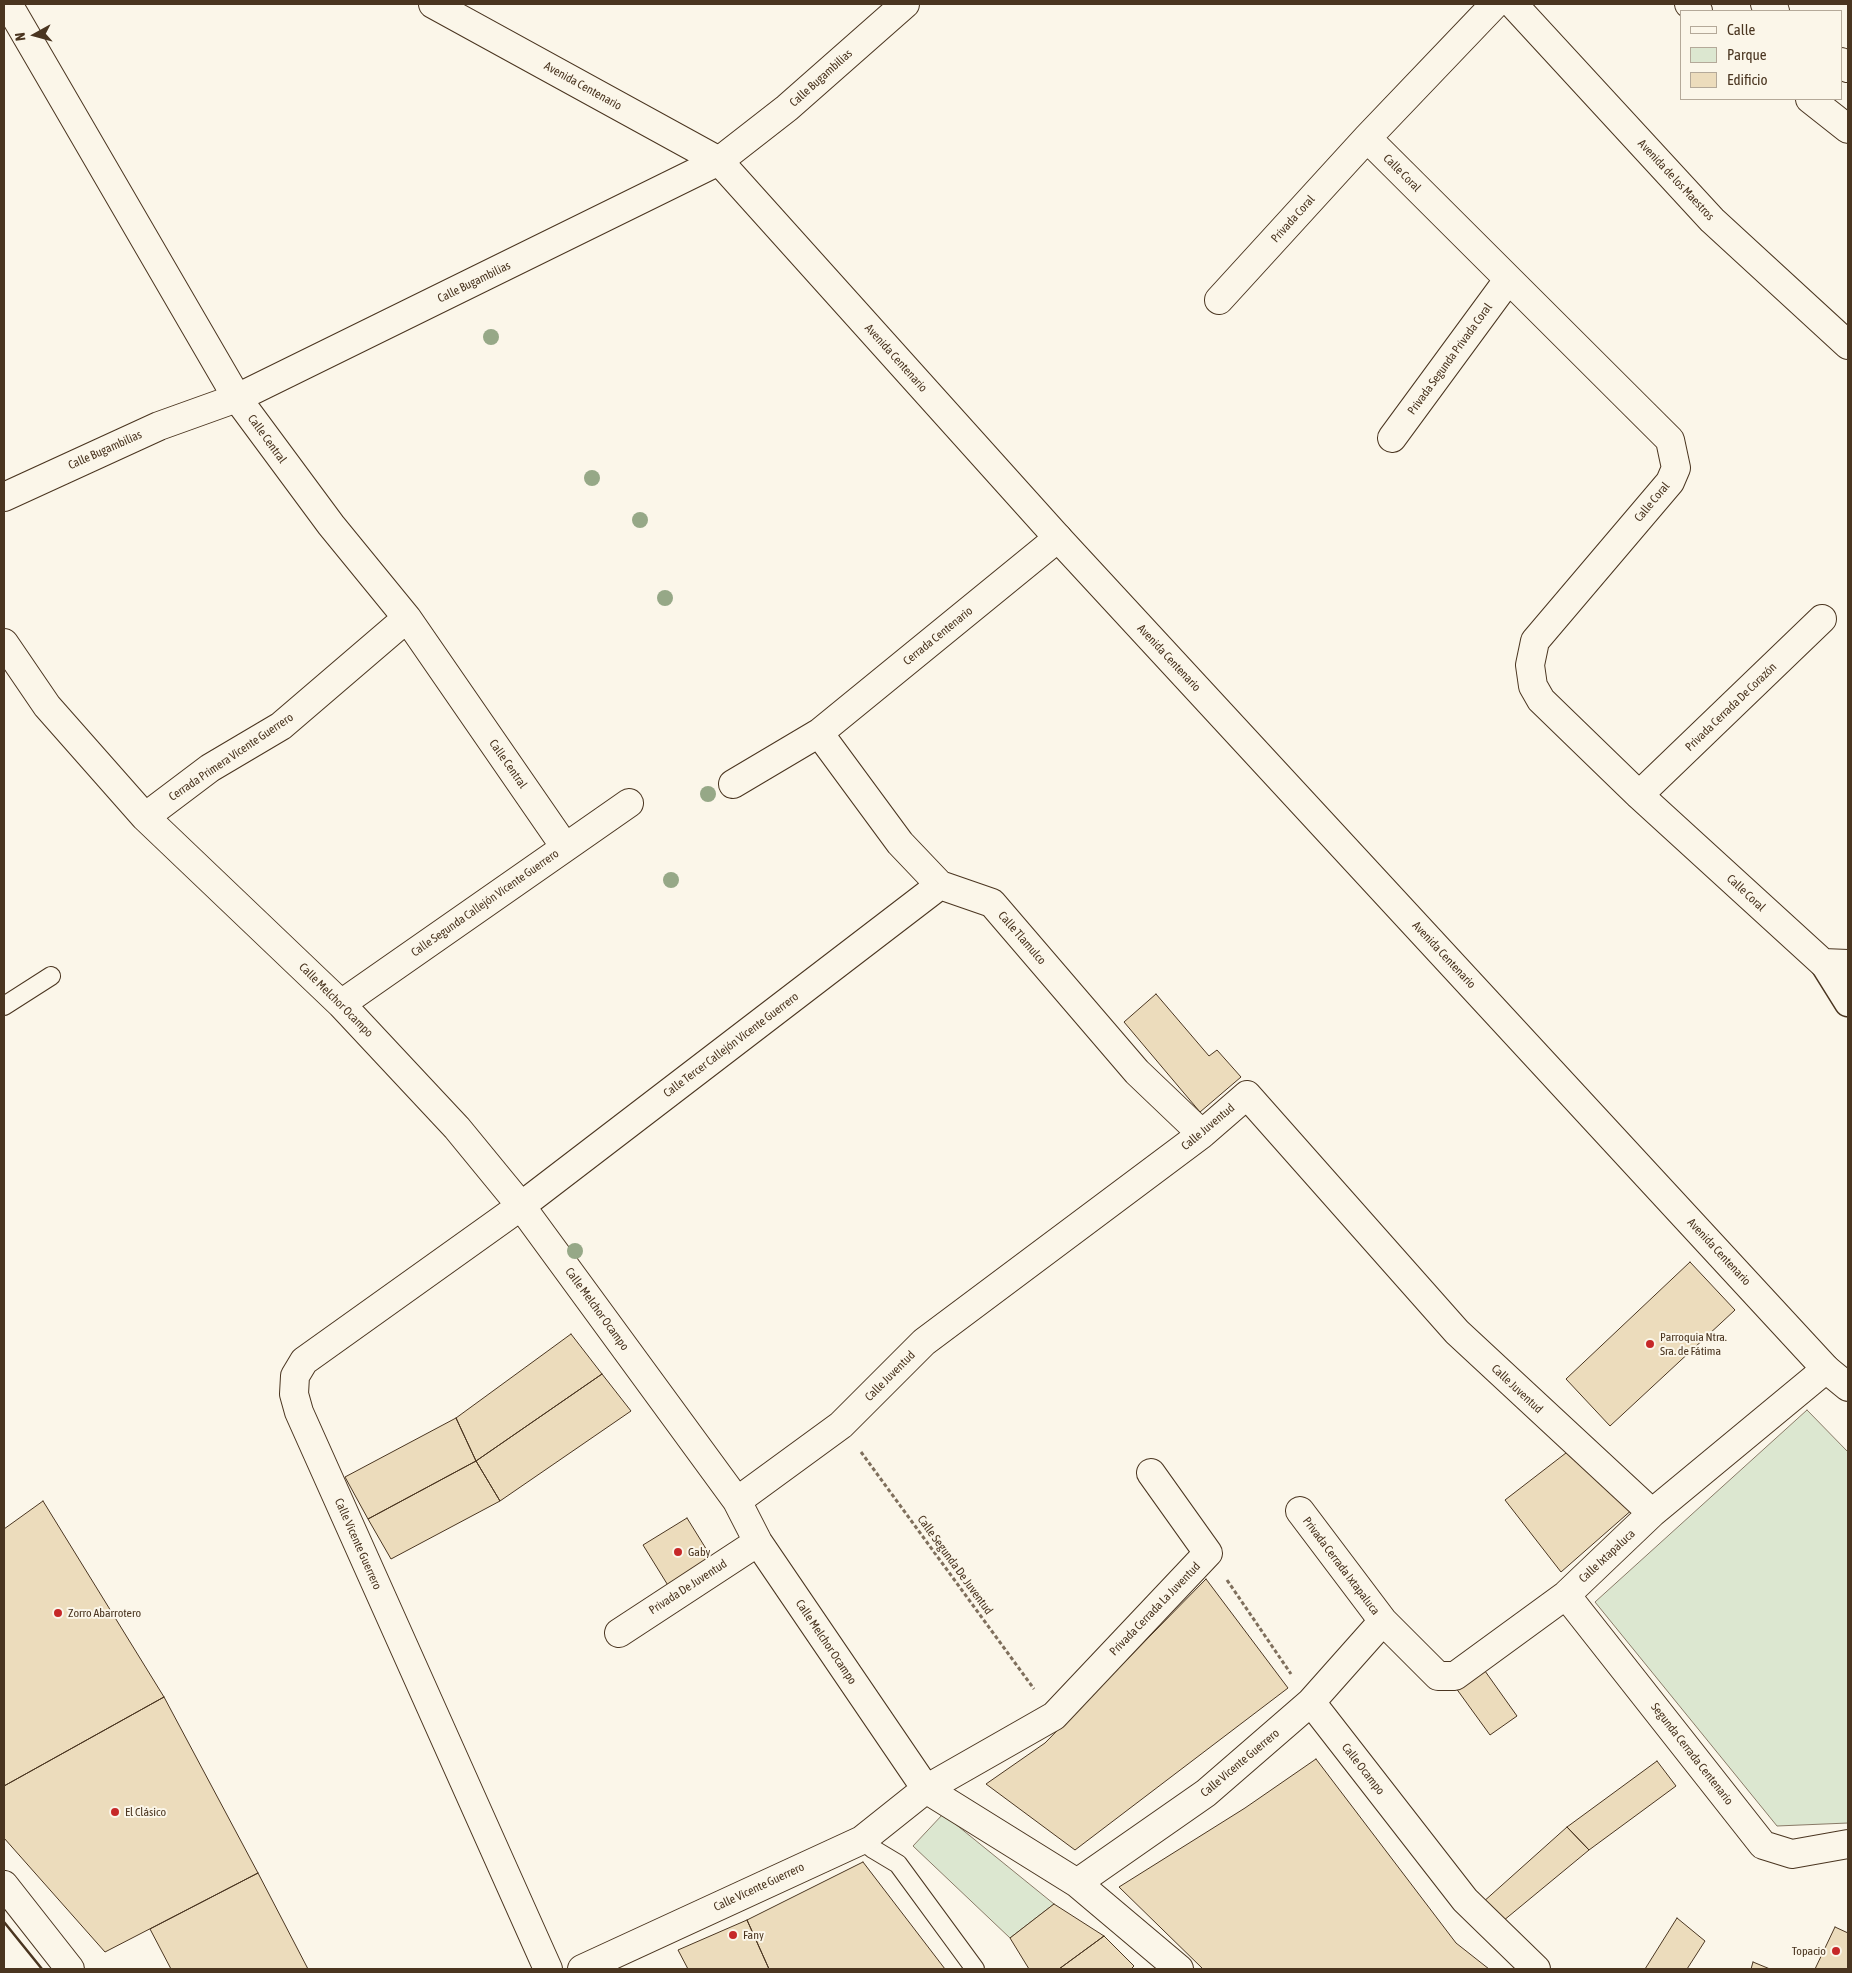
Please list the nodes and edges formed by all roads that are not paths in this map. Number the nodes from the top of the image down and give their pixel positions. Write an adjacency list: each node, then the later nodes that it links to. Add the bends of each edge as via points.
1 (8, 4): 13 (street, Calle Central)
2 (433, 4): 9 (street, Avenida Centenario)
3 (905, 4): 9 (street, Calle Bugambilias, via 787,108)
4 (1494, 4): 8 (street)
5 (1513, 4): 12 (street, Avenida de los Maestros, via 1712,220)
6 (1811, 100): 7 (street)
7 (1848, 128)
8 (1367, 138): 10 (street, Calle Coral); 11 (street, Privada Coral)
9 (719, 161): 13 (street, Calle Bugambilias); 16 (street, Avenida Centenario)
10 (1508, 280): 14 (street, Privada Segunda Privada Coral); 22 (street, Calle Coral, via 1670,440 1675,454 1676,468 1670,482 1534,641 1530,665 1533,686 1541,700)
11 (1219, 300)
12 (1848, 346)
13 (236, 398): 15 (street, Calle Bugambilias, via 159,426); 17 (street, Calle Central, via 331,525)
14 (1392, 438)
15 (4, 497)
16 (1058, 538): 20 (street, Cerrada Centenario); 34 (street, Avenida Centenario)
17 (407, 618): 24 (street, Cerrada Primera Vicente Guerrero, via 281,726 210,768); 25 (street, Calle Central)
18 (1822, 619): 22 (street, Privada Cerrada De Corazón)
19 (4, 643): 24 (street, Calle Melchor Ocampo, via 47,706)
20 (819, 733): 21 (street, Cerrada Centenario); 26 (street, Calle Tlamulco, via 900,843)
21 (733, 784)
22 (1639, 795): 27 (street, Calle Coral)
23 (629, 803): 25 (street, Calle Segunda Callejón Vicente Guerrero)
24 (145, 817): 30 (street, Calle Melchor Ocampo)
25 (565, 847): 30 (street, Calle Segunda Callejón Vicente Guerrero)
26 (940, 885): 32 (street, Calle Tlamulco, via 992,903 1137,1072); 33 (street, Calle Tercer Callejón Vicente Guerrero)
27 (1836, 964): 29 (street)
28 (51, 976): 31 (lane)
29 (1848, 1003)
30 (342, 1004): 33 (street, Calle Melchor Ocampo, via 457,1128)
31 (4, 1006)
32 (1202, 1134): 37 (street, Calle Juventud, via 924,1342 841,1425); 39 (street, Calle Juventud, via 1246,1094 1457,1332)
33 (521, 1206): 37 (street, Calle Melchor Ocampo); 51 (street, Calle Vicente Guerrero, via 304,1361 295,1376 294,1394 299,1412)
34 (1826, 1369): 35 (street, Avenida Centenario); 39 (street, Calle Ixtapaluca)
35 (1848, 1387)
36 (1151, 1473): 45 (street, Privada Cerrada La Juventud, via 1208,1553 1054,1716)
37 (737, 1501): 40 (street, Calle Melchor Ocampo)
38 (1300, 1511): 42 (street, Privada Cerrada Ixtapaluca)
39 (1652, 1514): 41 (street, Calle Ixtapaluca)
40 (758, 1542): 43 (street, Privada De Juventud); 45 (street, Calle Melchor Ocampo)
41 (1566, 1595): 42 (street, Calle Ixtapaluca, via 1455,1676 1438,1676); 47 (street, Segunda Cerrada Centenario, via 1763,1845 1792,1854)
42 (1382, 1621): 44 (street, Calle Vicente Guerrero)
43 (619, 1633)
44 (1311, 1702): 48 (street, Calle Vicente Guerrero, via 1206,1793); 55 (street, Calle Ocampo, via 1465,1900)
45 (926, 1789): 46 (street, Calle Vicente Guerrero); 48 (street, Calle Melchor Ocampo)
46 (862, 1840): 52 (street, Calle Vicente Guerrero); 53 (lane, via 898,1864)
47 (1848, 1844)
48 (1077, 1883): 54 (street, Calle Melchor Ocampo)
49 (4, 1886): 50 (street)
50 (70, 1969)
51 (548, 1969)
52 (582, 1969)
53 (975, 1969)
54 (1179, 1969)
55 (1536, 1969)

